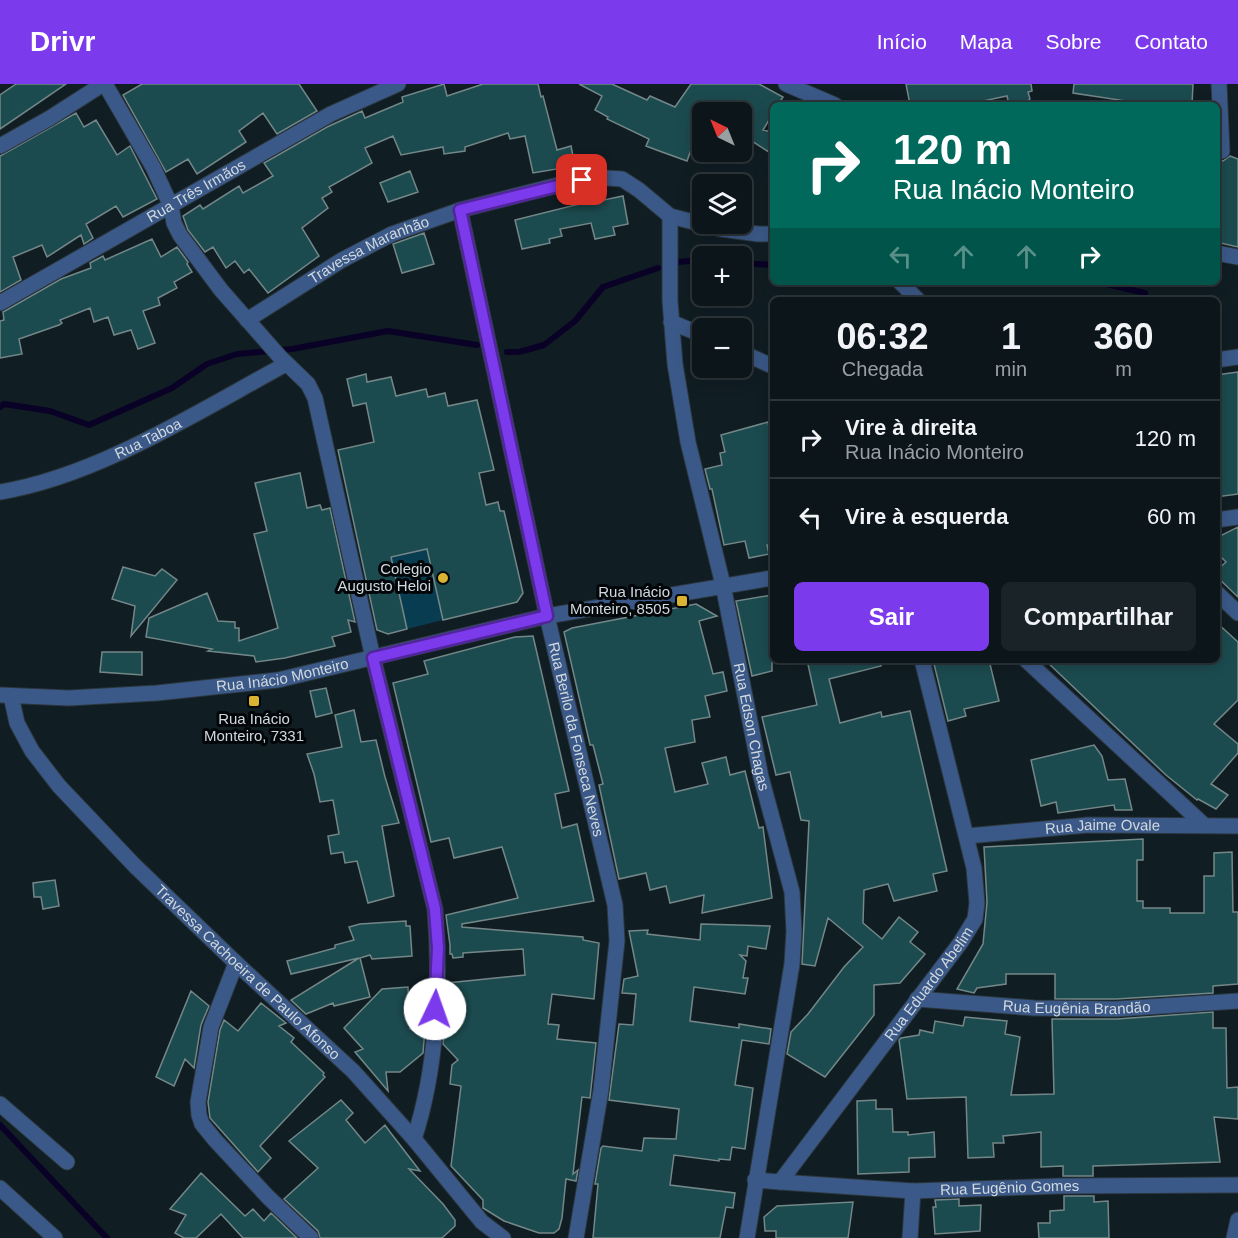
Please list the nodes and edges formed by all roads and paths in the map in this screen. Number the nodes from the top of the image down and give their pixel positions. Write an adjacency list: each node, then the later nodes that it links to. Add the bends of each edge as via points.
1 (104, 84): 7 (street); 10 (street)
2 (398, 84): 10 (street, Rua Três Irmãos, via 332,114)
3 (786, 84): 5 (street)
4 (1219, 84): 6 (street)
5 (828, 102)
6 (1219, 102)
7 (0, 146)
8 (1220, 151): 9 (street)
9 (1238, 155)
10 (171, 206): 18 (street, Rua Três Irmãos); 20 (street, via 180,235)
11 (460, 210): 12 (street, Travessa Maranhão, via 582,180 606,178 622,179); 20 (street, Travessa Maranhão, via 392,234 342,260); 34 (street, Rua Berilo da Fonseca Neves)
12 (670, 216): 13 (street, Travessa Maranhão, via 721,229); 19 (street, Rua Edson Chagas)
13 (770, 234)
14 (1220, 254): 15 (street)
15 (1238, 257)
16 (903, 285): 17 (street)
17 (915, 297)
18 (0, 303)
19 (671, 322): 21 (street); 31 (street, Rua Edson Chagas, via 688,442)
20 (250, 323): 25 (street)
21 (692, 331)
22 (752, 357): 26 (street)
23 (1238, 357): 24 (street)
24 (1220, 359)
25 (283, 361): 27 (street, Rua Taboa, via 141,442 44,482); 35 (street, via 308,384 315,398)
26 (770, 365)
27 (0, 492)
28 (1238, 517): 29 (street)
29 (1220, 519)
30 (770, 578): 31 (street, Rua Inácio Monteiro)
31 (723, 585): 34 (street, Rua Inácio Monteiro); 48 (street, Rua Edson Chagas, via 761,777 792,892 792,964)
32 (1220, 596): 33 (street)
33 (1238, 613)
34 (547, 616): 35 (street, Rua Inácio Monteiro); 57 (street, Rua Berilo da Fonseca Neves, via 615,905 617,941 601,1090)
35 (373, 658): 38 (street, Rua Inácio Monteiro, via 278,680 157,693 69,698); 46 (street, via 435,909 438,948 431,1065)
36 (923, 663): 41 (street, Rua Eduardo Abelim)
37 (1029, 663): 39 (street)
38 (6, 695): 42 (street, Travessa Cachoeira de Paulo Afonso, via 32,751 59,786)
39 (1204, 825): 40 (street, Rua Jaime Ovale); 41 (street, Rua Jaime Ovale, via 1088,825)
40 (1238, 826)
41 (967, 836): 43 (street, Rua Eduardo Abelim, via 978,903 975,919)
42 (236, 963): 46 (street, Travessa Cachoeira de Paulo Afonso, via 353,1071); 55 (street, via 211,1027 199,1115 215,1140)
43 (917, 999): 44 (street, Rua Eugênia Brandão, via 1034,1008 1116,1009); 49 (street, Rua Eduardo Abelim)
44 (1238, 1001)
45 (0, 1104): 47 (street)
46 (414, 1139): 56 (street, Travessa Cachoeira de Paulo Afonso, via 482,1222)
47 (68, 1162)
48 (755, 1180): 49 (street); 58 (street, Rua Edson Chagas)
49 (780, 1182): 52 (street, Rua Eugênio Gomes)
50 (1238, 1185): 52 (street, Rua Eugênio Gomes)
51 (0, 1188): 54 (street)
52 (913, 1191): 59 (street)
53 (1238, 1220): 60 (street)
54 (55, 1238)
55 (311, 1238)
56 (503, 1238)
57 (576, 1238)
58 (747, 1238)
59 (910, 1238)
60 (1234, 1238)

